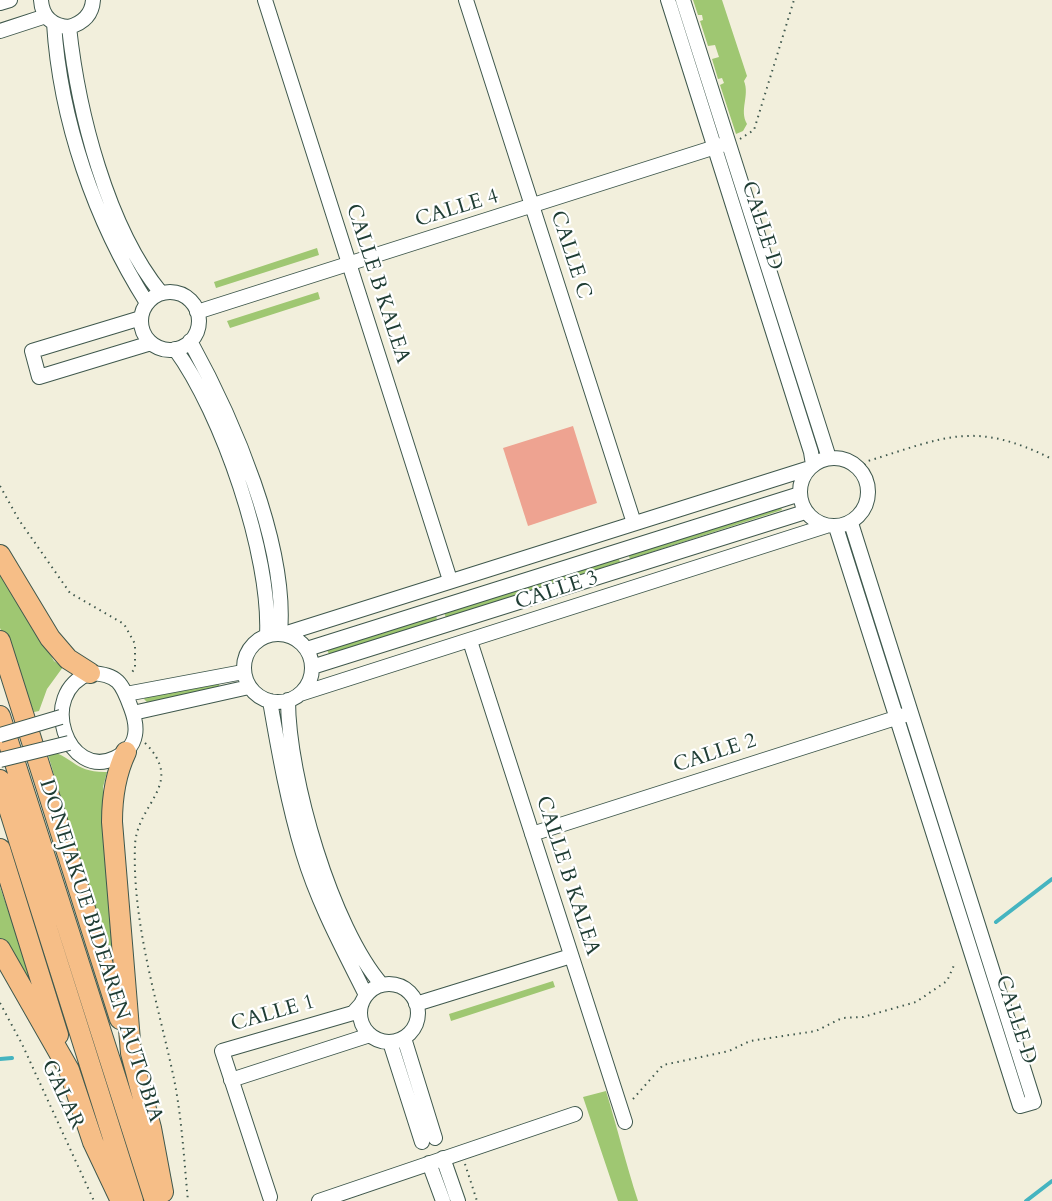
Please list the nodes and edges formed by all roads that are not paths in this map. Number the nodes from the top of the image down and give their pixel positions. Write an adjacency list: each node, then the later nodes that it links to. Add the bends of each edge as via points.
1 (10, 0): 8 (street)
2 (41, 0): 9 (street)
3 (93, 0): 10 (street, via 84,20)
4 (265, 0): 14 (street, CALLE B KALEA)
5 (466, 0): 13 (street, CALLE C)
6 (668, 0): 12 (street, CALLE D)
7 (683, 0): 12 (street, CALLE D)
8 (0, 3)
9 (50, 20): 10 (street); 11 (street); 16 (street, via 71,125 85,171 110,235)
10 (69, 27): 15 (street, via 75,76 99,166 131,244)
11 (0, 31)
12 (721, 146): 13 (street, CALLE 4); 22 (street, CALLE D); 23 (street, CALLE D, via 811,452)
13 (533, 207): 14 (street, CALLE 4); 27 (street, CALLE C)
14 (349, 264): 17 (street, CALLE 4); 30 (street, CALLE B KALEA)
15 (161, 293): 16 (street); 17 (street, via 187,297)
16 (147, 303): 18 (street)
17 (197, 312): 19 (street, via 198,327)
18 (141, 318): 20 (street, via 141,327); 20 (street, via 32,351 39,377)
19 (190, 341): 21 (street); 31 (street, via 223,406 252,478 273,556 282,614)
20 (151, 343): 21 (street)
21 (175, 349): 31 (street, via 188,367 224,442 248,514)
22 (829, 458): 23 (street); 26 (street, via 846,460 860,469 869,488 865,508)
23 (811, 466): 24 (street); 27 (street, CALLE 3)
24 (800, 494): 25 (street); 34 (street, CALLE 3)
25 (806, 512): 28 (street); 35 (street, CALLE 3)
26 (851, 522): 28 (street); 43 (street, CALLE D)
27 (634, 523): 30 (street, CALLE 3)
28 (831, 526): 33 (street, CALLE 3); 43 (street, CALLE D)
29 (0, 555): 37 (highway, via 50,638 68,659)
30 (450, 580): 31 (street, CALLE 3)
31 (277, 634): 34 (street, via 293,636); 36 (street, via 253,644)
32 (0, 641): 61 (highway)
33 (470, 641): 40 (street, CALLE 3); 51 (street, CALLE B KALEA)
34 (307, 649): 35 (street)
35 (312, 667): 40 (street, via 307,686)
36 (243, 672): 38 (street); 39 (street)
37 (90, 673): 39 (street, via 111,677); 45 (street, via 76,678 67,689)
38 (249, 687): 41 (street); 42 (street)
39 (124, 690): 42 (street)
40 (294, 697): 41 (street); 55 (street, via 288,724 298,784 316,851 356,945)
41 (270, 701): 56 (street, via 282,772 303,855)
42 (133, 713): 48 (street)
43 (904, 715): 43 (street, CALLE D, via 1020,1106 1034,1102); 51 (street, CALLE 2)
44 (0, 716): 71 (highway, DONEJAKUE BIDEAREN AUTOBIA)
45 (61, 717): 46 (street, bridge); 47 (street)
46 (0, 735)
47 (69, 743): 48 (street, via 92,762 110,760); 49 (street, bridge)
48 (131, 744): 61 (highway, via 115,784 112,814)
49 (0, 760)
50 (0, 780): 70 (highway, DONEJAKUE BIDEAREN AUTOBIA)
51 (532, 834): 54 (street, CALLE B KALEA)
52 (0, 849): 62 (highway)
53 (0, 949): 62 (highway)
54 (571, 956): 57 (street); 65 (street, CALLE B KALEA)
55 (382, 985): 56 (street); 57 (street, via 399,986)
56 (364, 999): 58 (street, via 361,1020); 63 (street, CALLE 1, via 353,1013 222,1051)
57 (416, 1004): 59 (street, via 416,1023)
58 (370, 1035): 60 (street); 63 (street)
59 (404, 1038): 60 (street); 60 (street, via 429,1140)
60 (390, 1042)
61 (131, 1053): 72 (highway, via 151,1128)
62 (69, 1070): 69 (highway, via 93,1142)
63 (231, 1080): 68 (street, CALLE 1)
64 (575, 1114): 66 (street)
65 (625, 1122)
66 (443, 1158): 67 (street); 75 (street)
67 (429, 1163): 73 (street); 74 (street)
68 (270, 1197)
69 (121, 1201)
70 (133, 1201)
71 (155, 1201)
72 (164, 1201)
73 (319, 1201)
74 (442, 1201)
75 (458, 1201)

